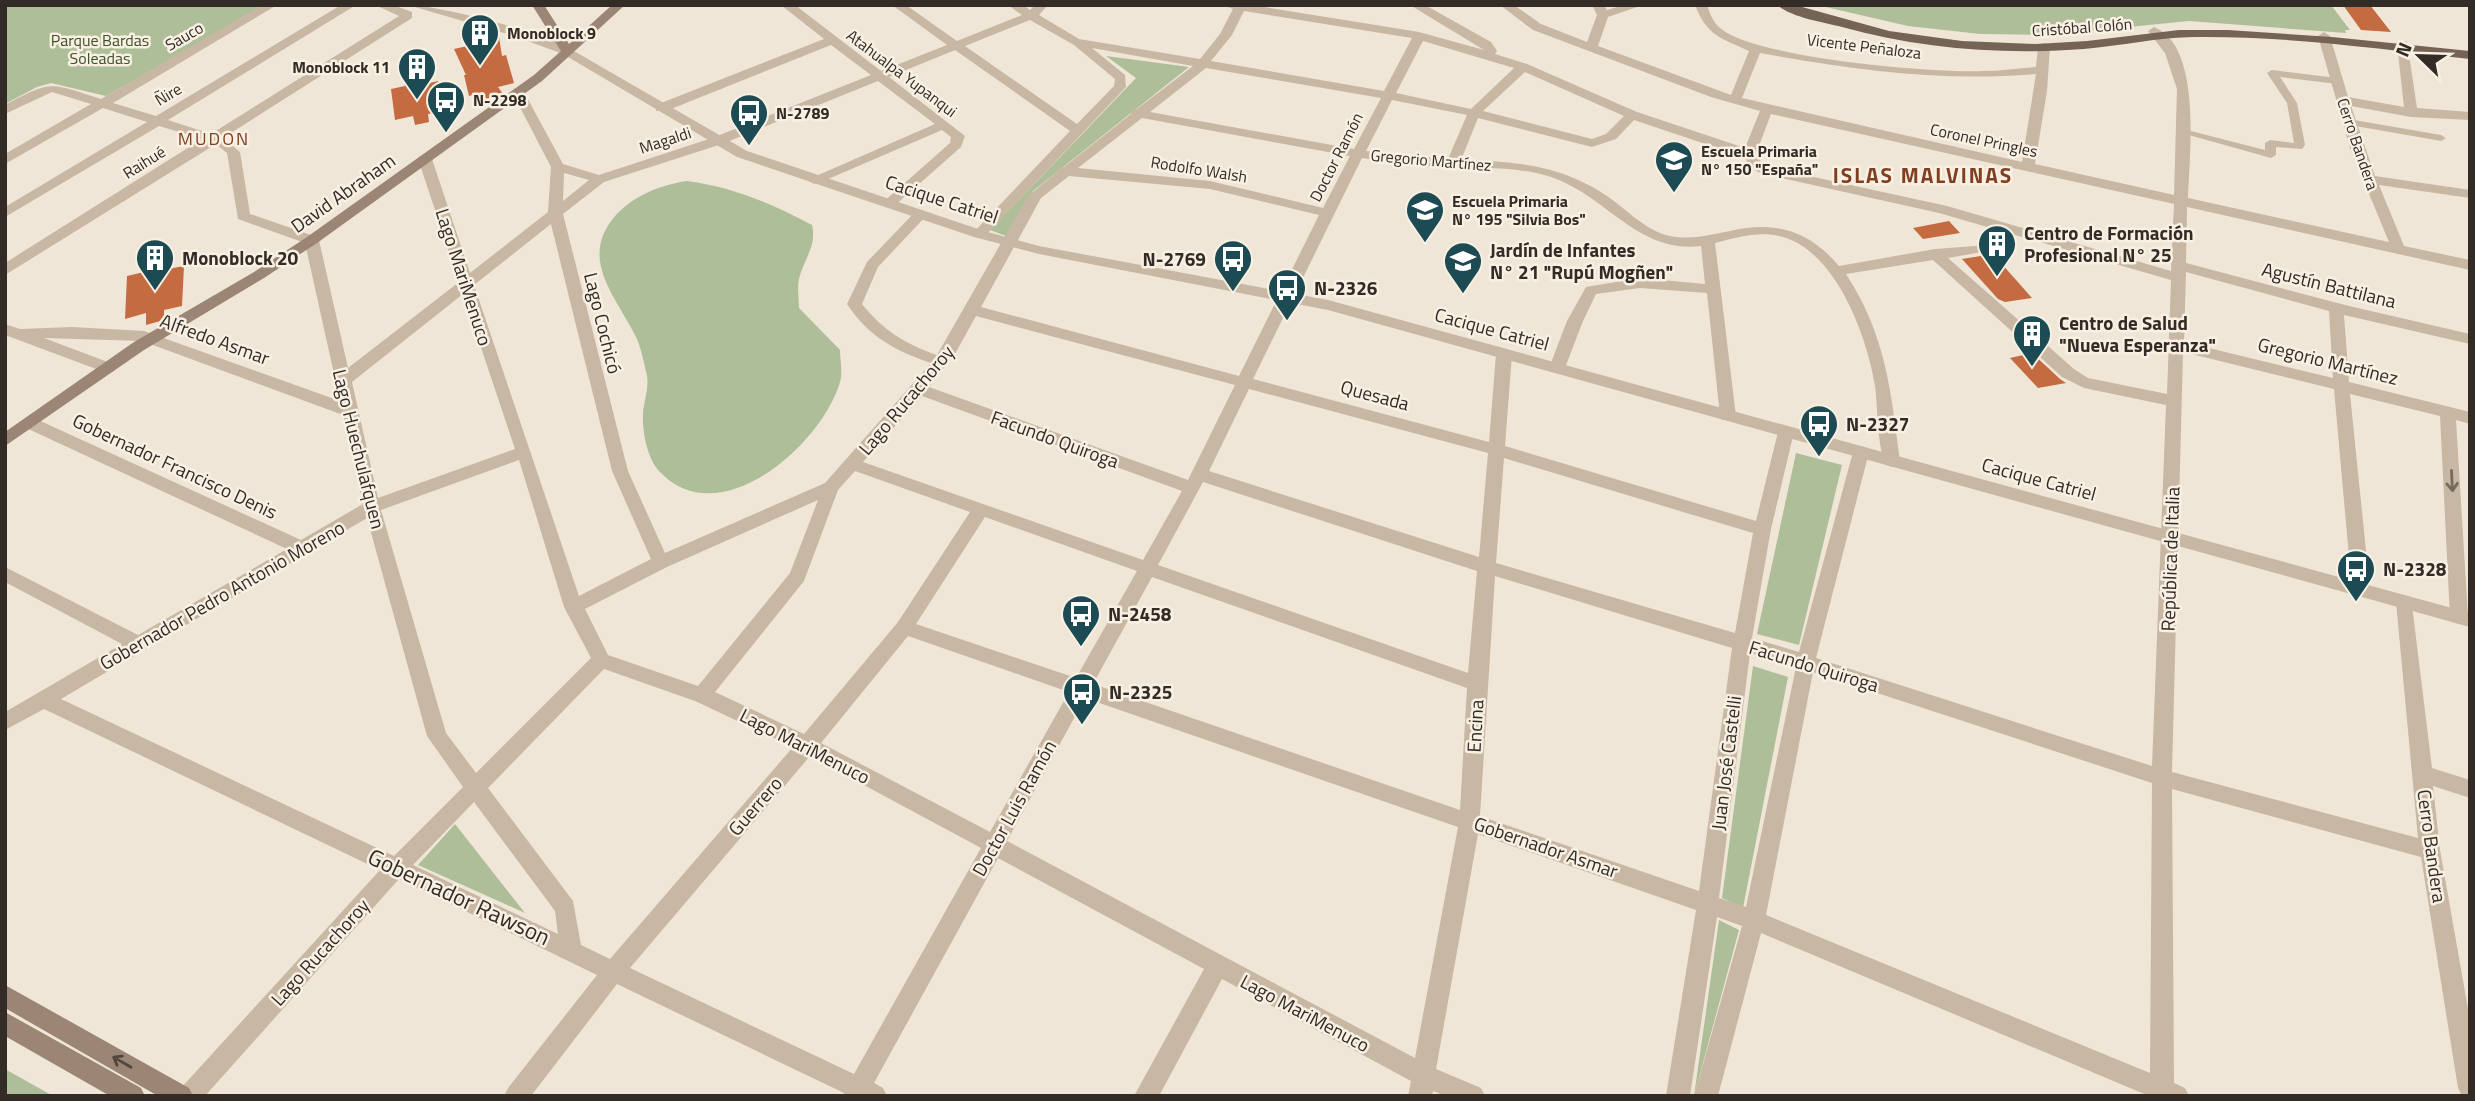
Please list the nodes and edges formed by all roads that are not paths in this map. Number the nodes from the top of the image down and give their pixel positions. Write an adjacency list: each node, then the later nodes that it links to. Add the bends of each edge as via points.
1 (271, 5): 45 (street, Sauco)
2 (350, 5): 54 (street, Ñire)
3 (381, 5): 17 (street, Cacique Catriel)
4 (538, 5): 20 (main road)
5 (619, 5): 21 (main road, David Abraham)
6 (809, 5): 16 (street)
7 (898, 5): 28 (street)
8 (1014, 5): 18 (street)
9 (1416, 5): 35 (street, via 1488,45)
10 (1506, 5): 30 (street, Coronel Pringles, via 1537,27)
11 (1637, 5): 19 (street)
12 (1702, 5): 32 (street, Vicente Peñaloza, via 1717,32)
13 (1783, 5): 31 (main road, Cristóbal Colón, via 1908,37)
14 (1801, 5): 22 (main road, Cristóbal Colón, via 1886,27 1959,38 2061,41)
15 (1237, 6): 24 (street, Agustín Battilana); 36 (street, Lago Rucachoroy, via 1226,35)
16 (791, 8): 26 (street, Atahualpa Yupanqui)
17 (411, 10): 23 (street, Cacique Catriel); 60 (street, Raihué)
18 (1037, 10): 27 (street); 28 (street, Magaldi)
19 (1601, 10): 30 (street)
20 (547, 21): 21 (main road, via 572,29); 23 (street, via 537,32); 33 (main road)
21 (593, 26): 33 (main road, David Abraham)
22 (2157, 33): 25 (main road, Cristóbal Colón); 31 (main road, Cristóbal Colón); 58 (street, República de Italia, via 2183,83)
23 (524, 35): 33 (street, Cacique Catriel)
24 (1419, 36): 35 (street, Agustín Battilana); 42 (street, Doctor Ramón)
25 (2324, 38): 29 (main road, Cristóbal Colón); 40 (street, Cerro Bandera)
26 (833, 40): 39 (street, Atahualpa Yupanqui); 46 (street)
27 (1076, 42): 36 (street); 57 (street, via 1121,78 1120,87)
28 (956, 46): 39 (street, Magaldi); 57 (street)
29 (2403, 46): 34 (main road, Cristóbal Colón); 51 (street)
30 (1591, 47): 43 (street, Coronel Pringles)
31 (2044, 47): 38 (street)
32 (1756, 49): 38 (street, Vicente Peñaloza, via 1859,67 1981,75); 43 (street)
33 (568, 51): 41 (main road, David Abraham); 46 (street, Cacique Catriel)
34 (2470, 53)
35 (1495, 57): 37 (street, Agustín Battilana)
36 (1203, 64): 42 (street); 49 (street, Lago Rucachoroy)
37 (1523, 67): 50 (street); 52 (street, Agustín Battilana)
38 (2043, 70): 68 (street)
39 (880, 76): 56 (street, Atahualpa Yupanqui); 61 (street, Magaldi)
40 (2337, 81): 44 (street, Cerro Bandera); 58 (street, via 2273,73 2292,103 2299,147 2270,143 2271,155)
41 (518, 92): 64 (main road, David Abraham); 67 (street)
42 (1387, 95): 50 (street); 62 (street, Doctor Ramón)
43 (1735, 100): 48 (street, Coronel Pringles)
44 (2342, 100): 51 (street); 55 (street, Cerro Bandera)
45 (102, 104): 47 (street, via 53,88); 54 (street); 65 (street, Sauco)
46 (661, 108): 61 (street, Cacique Catriel)
47 (5, 110)
48 (1767, 110): 63 (street); 68 (street, Coronel Pringles)
49 (1137, 113): 62 (street, Gregorio Martínez); 69 (street, Lago Rucachoroy)
50 (1474, 113): 52 (street, via 1596,144 1609,140); 66 (street)
51 (2411, 113): 53 (street)
52 (1632, 115): 63 (street, Agustín Battilana)
53 (2470, 116)
54 (157, 121): 60 (street); 77 (street, Ñire)
55 (2348, 122): 59 (street); 71 (street, Cerro Bandera)
56 (944, 125): 72 (street); 75 (street, Atahualpa Yupanqui, via 958,136 956,144)
57 (1076, 129): 80 (street)
58 (2183, 132): 74 (street, República de Italia)
59 (2441, 138)
60 (214, 139): 81 (street, via 233,152 243,216); 88 (street, Raihué)
61 (717, 141): 70 (street, Magaldi); 72 (street, Cacique Catriel)
62 (1359, 153): 66 (street, Gregorio Martínez); 78 (street, Doctor Ramón)
63 (1749, 153): 90 (street, Agustín Battilana, via 1757,166 1768,171 1942,209)
64 (425, 159): 81 (main road, David Abraham); 91 (street, Lago MariMenuco)
65 (5, 160)
66 (1453, 163): 82 (street, Gregorio Martínez, via 1551,173 1579,184 1651,234 1682,242)
67 (558, 167): 70 (street); 76 (street, Lago Cochicó)
68 (2028, 167): 74 (street, Coronel Pringles)
69 (1063, 171): 78 (street, Rodolfo Walsh, via 1210,185); 83 (street, Lago Rucachoroy, via 1035,196)
70 (598, 179): 76 (street, Magaldi)
71 (2368, 179): 73 (street); 85 (street, Cerro Bandera)
72 (814, 180): 75 (street, Cacique Catriel)
73 (2470, 194)
74 (2181, 201): 85 (street, Coronel Pringles); 90 (street, República de Italia)
75 (888, 204): 79 (street, Cacique Catriel)
76 (555, 211): 91 (street, Magaldi); 128 (street, Lago Cochicó, via 620,471)
77 (5, 213)
78 (1327, 214): 93 (street, Doctor Ramón)
79 (920, 215): 80 (street, Cacique Catriel); 101 (street, via 873,261 854,304 894,346)
80 (979, 234): 83 (street, Cacique Catriel)
81 (312, 240): 97 (main road, David Abraham); 104 (street, Lago Huechulafquen)
82 (1708, 242): 89 (street, via 1756,229 1776,230 1818,250); 92 (street)
83 (1008, 243): 93 (street, Cacique Catriel); 95 (street, Lago Rucachoroy)
84 (1983, 248): 86 (street)
85 (2399, 250): 87 (street, Coronel Pringles)
86 (1935, 254): 89 (street); 108 (street, via 2084,383)
87 (2470, 265)
88 (5, 271)
89 (1838, 271): 119 (street, via 1860,314 1881,374)
90 (2179, 272): 94 (street, Agustín Battilana); 99 (street, República de Italia)
91 (464, 284): 104 (street, Magaldi); 117 (street, Lago MariMenuco)
92 (1713, 289): 103 (street, via 1640,283 1591,290); 111 (street)
93 (1286, 295): 100 (street, Cacique Catriel); 105 (street, Doctor Luis Ramón)
94 (2336, 308): 98 (street, Agustín Battilana); 106 (street)
95 (974, 310): 101 (street, Lago Rucachoroy); 105 (street, Quesada)
96 (12, 331): 97 (street, Alfredo Asmar); 102 (street, Alfredo Asmar)
97 (152, 338): 102 (main road, David Abraham); 109 (street, Alfredo Asmar)
98 (2470, 339)
99 (2177, 345): 106 (street, Gregorio Martínez); 108 (street, República de Italia)
100 (1504, 354): 103 (street, Cacique Catriel); 116 (street, Encina)
101 (940, 361): 107 (street, Lago Rucachoroy)
102 (107, 368): 113 (main road, David Abraham)
103 (1557, 368): 111 (street, Cacique Catriel)
104 (342, 381): 109 (street, Lago Huechulafquen)
105 (1244, 382): 116 (street, Quesada); 121 (street, Doctor Luis Ramón)
106 (2341, 386): 110 (street, Gregorio Martínez); 132 (street)
107 (919, 389): 120 (street, Lago Rucachoroy); 121 (street, Facundo Quiroga)
108 (2175, 401): 126 (street, República de Italia)
109 (349, 411): 123 (street, Lago Huechulafquen)
110 (2448, 413): 112 (street, Gregorio Martínez); 135 (street, one-way to 135)
111 (1728, 415): 114 (street, Cacique Catriel)
112 (2470, 418)
113 (30, 423): 115 (main road, David Abraham); 127 (street, Gobernador Francisco Denis)
114 (1786, 432): 118 (street, Cacique Catriel); 125 (street, Juan José Castelli)
115 (5, 440)
116 (1497, 450): 125 (street, Quesada); 130 (street, Encina)
117 (524, 452): 123 (street, Gobernador Pedro Antonio Moreno); 134 (street, Lago MariMenuco)
118 (1861, 452): 119 (street, Cacique Catriel); 140 (street)
119 (1892, 461): 126 (street, Cacique Catriel)
120 (852, 464): 122 (street, Lago Rucachoroy); 124 (street)
121 (1196, 481): 129 (street, Doctor Luis Ramón); 130 (street, Facundo Quiroga)
122 (831, 487): 128 (street, Lago Rucachoroy); 143 (street, via 798,576)
123 (372, 507): 127 (street, Gobernador Pedro Antonio Moreno); 149 (street, Lago Huechulafquen, via 437,736)
124 (982, 508): 129 (street); 136 (street, Guerrero)
125 (1762, 529): 138 (street, Juan José Castelli)
126 (2171, 536): 132 (street, Cacique Catriel); 148 (street, República de Italia)
127 (302, 548): 137 (street, Gobernador Pedro Antonio Moreno)
128 (661, 562): 134 (street, Lago Rucachoroy)
129 (1148, 567): 141 (street); 142 (street, Doctor Luis Ramón)
130 (1487, 567): 138 (street, Facundo Quiroga); 141 (street, Encina)
131 (5, 575): 137 (street)
132 (2361, 590): 133 (street, Cacique Catriel)
133 (2405, 602): 135 (street, Cacique Catriel); 147 (street, Cerro Bandera)
134 (572, 607): 139 (street, Lago MariMenuco)
135 (2465, 618)
136 (904, 626): 142 (street, Gobernador Asmar); 146 (street, Guerrero)
137 (139, 644): 144 (street, Gobernador Pedro Antonio Moreno)
138 (1742, 644): 140 (street, Facundo Quiroga); 155 (street, Juan José Castelli)
139 (601, 660): 143 (street, Lago MariMenuco); 149 (street, Lago Rucachoroy)
140 (1806, 662): 148 (street, Facundo Quiroga); 156 (street)
141 (1477, 684): 151 (street, Encina)
142 (1081, 687): 151 (street, Gobernador Asmar); 152 (street, Doctor Luis Ramón)
143 (702, 695): 146 (street, Lago MariMenuco)
144 (43, 699): 145 (street, Gobernador Pedro Antonio Moreno); 154 (street, Gobernador Rawson)
145 (5, 722)
146 (807, 745): 152 (street, Lago MariMenuco); 159 (street, Guerrero)
147 (2422, 773): 150 (street); 153 (street, Cerro Bandera)
148 (2162, 778): 153 (street, Facundo Quiroga); 166 (street, República de Italia)
149 (476, 788): 154 (street, Lago Rucachoroy); 157 (street, Lago Huechulafquen, via 565,908)
150 (2470, 789)
151 (1470, 820): 155 (street, Gobernador Asmar); 163 (street, Encina)
152 (993, 845): 158 (street, Lago MariMenuco); 165 (street, Doctor Luis Ramón)
153 (2430, 850): 160 (street, Cerro Bandera)
154 (396, 868): 157 (street, Gobernador Rawson); 169 (street, Lago Rucachoroy)
155 (1708, 904): 156 (street, Gobernador Asmar); 174 (street, Juan José Castelli)
156 (1754, 920): 166 (street, Gobernador Asmar); 175 (street)
157 (571, 949): 159 (street, Gobernador Rawson)
158 (1217, 966): 163 (street, Lago MariMenuco); 171 (street)
159 (612, 972): 165 (street, Gobernador Rawson); 170 (street, Guerrero)
160 (2460, 974): 164 (street, Cerro Bandera)
161 (5, 996): 168 (main road, one-way to 161)
162 (5, 1023): 167 (main road)
163 (1425, 1076): 172 (street, Encina); 173 (street, Lago MariMenuco)
164 (2470, 1088)
165 (862, 1093)
166 (2167, 1094)
167 (133, 1096)
168 (181, 1096)
169 (189, 1096)
170 (516, 1096)
171 (1146, 1096)
172 (1420, 1096)
173 (1473, 1096)
174 (1678, 1096)
175 (1706, 1096)

